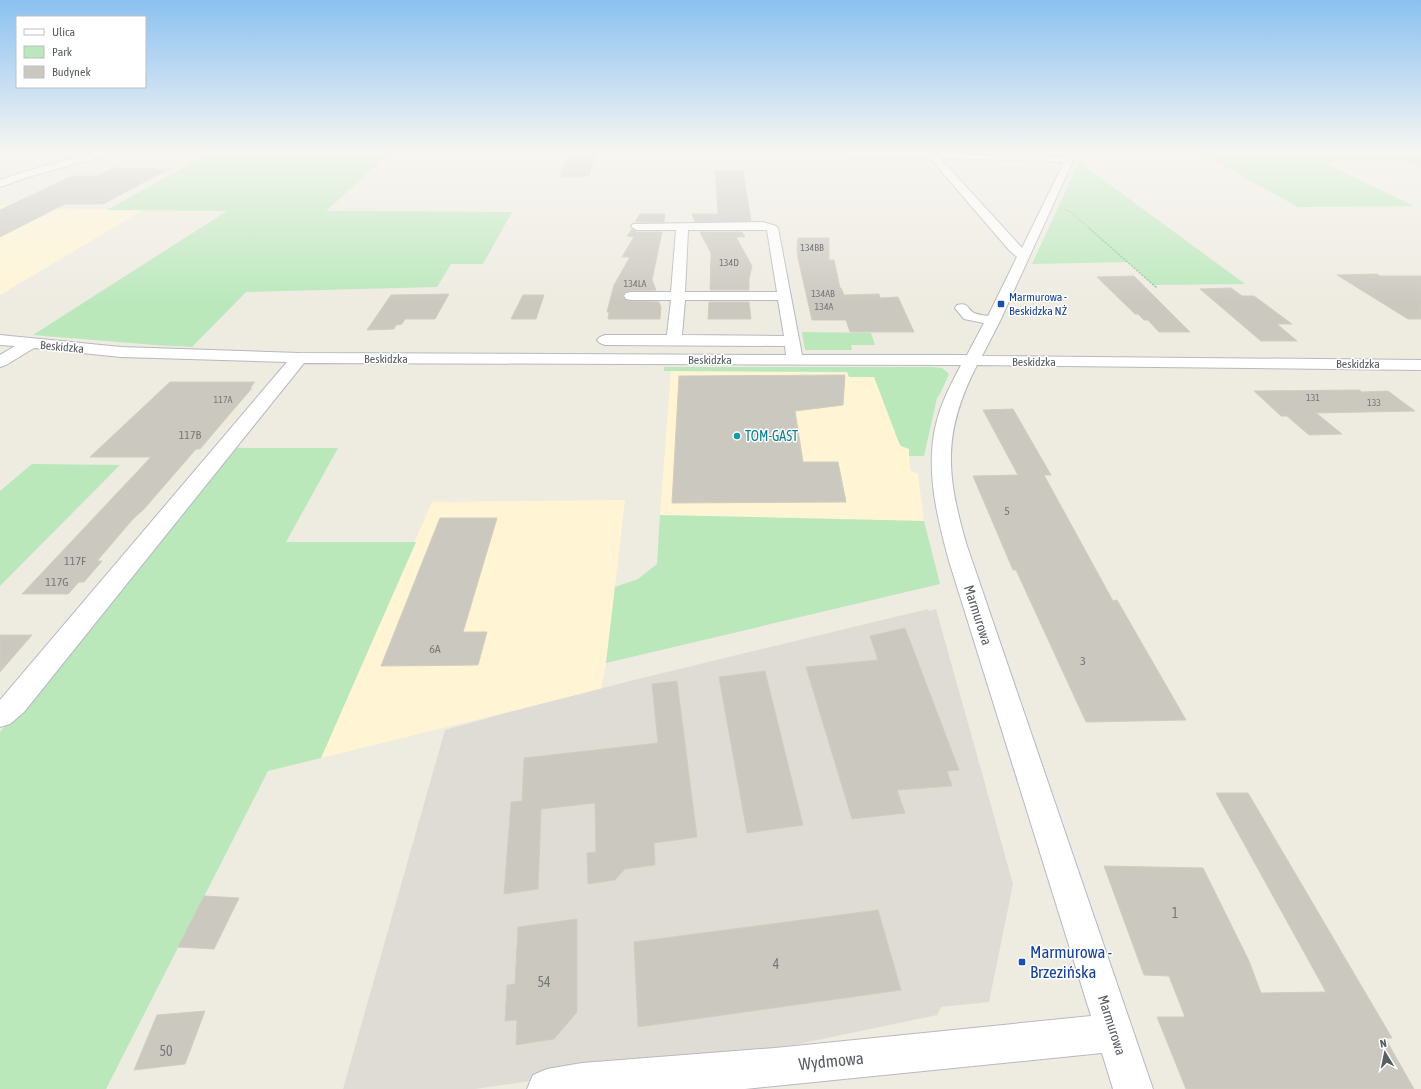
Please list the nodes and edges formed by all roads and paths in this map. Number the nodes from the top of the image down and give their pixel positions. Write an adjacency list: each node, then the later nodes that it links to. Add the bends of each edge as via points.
1 (971, 201): 6 (street, via 1012,247)
2 (1050, 201): 3 (street, Marmurowa)
3 (1048, 206): 6 (street, Marmurowa); 7 (path, via 1071,212)
4 (636, 226): 5 (street)
5 (682, 226): 9 (street); 10 (street, via 772,228)
6 (1024, 256): 12 (street, Marmurowa)
7 (1157, 288)
8 (631, 296): 9 (street)
9 (678, 296): 10 (street); 15 (street)
10 (784, 296): 16 (street)
11 (962, 308): 12 (street, via 969,316)
12 (993, 321): 20 (street, Marmurowa)
13 (0, 340): 17 (street, Beskidzka)
14 (605, 340): 15 (street)
15 (674, 340): 16 (street)
16 (792, 341): 19 (street)
17 (30, 344): 18 (street, Beskidzka, via 161,354); 21 (street)
18 (299, 358): 19 (street, Beskidzka); 23 (street, via 14,704)
19 (795, 360): 20 (street, Beskidzka)
20 (972, 361): 22 (street, Beskidzka); 24 (street, Marmurowa, via 948,411 942,438 943,491 951,529)
21 (0, 362)
22 (1421, 365)
23 (0, 716)
24 (1115, 1033): 25 (street, Wydmowa, via 775,1067 582,1083); 26 (street, Marmurowa)
25 (547, 1089)
26 (1133, 1089)

